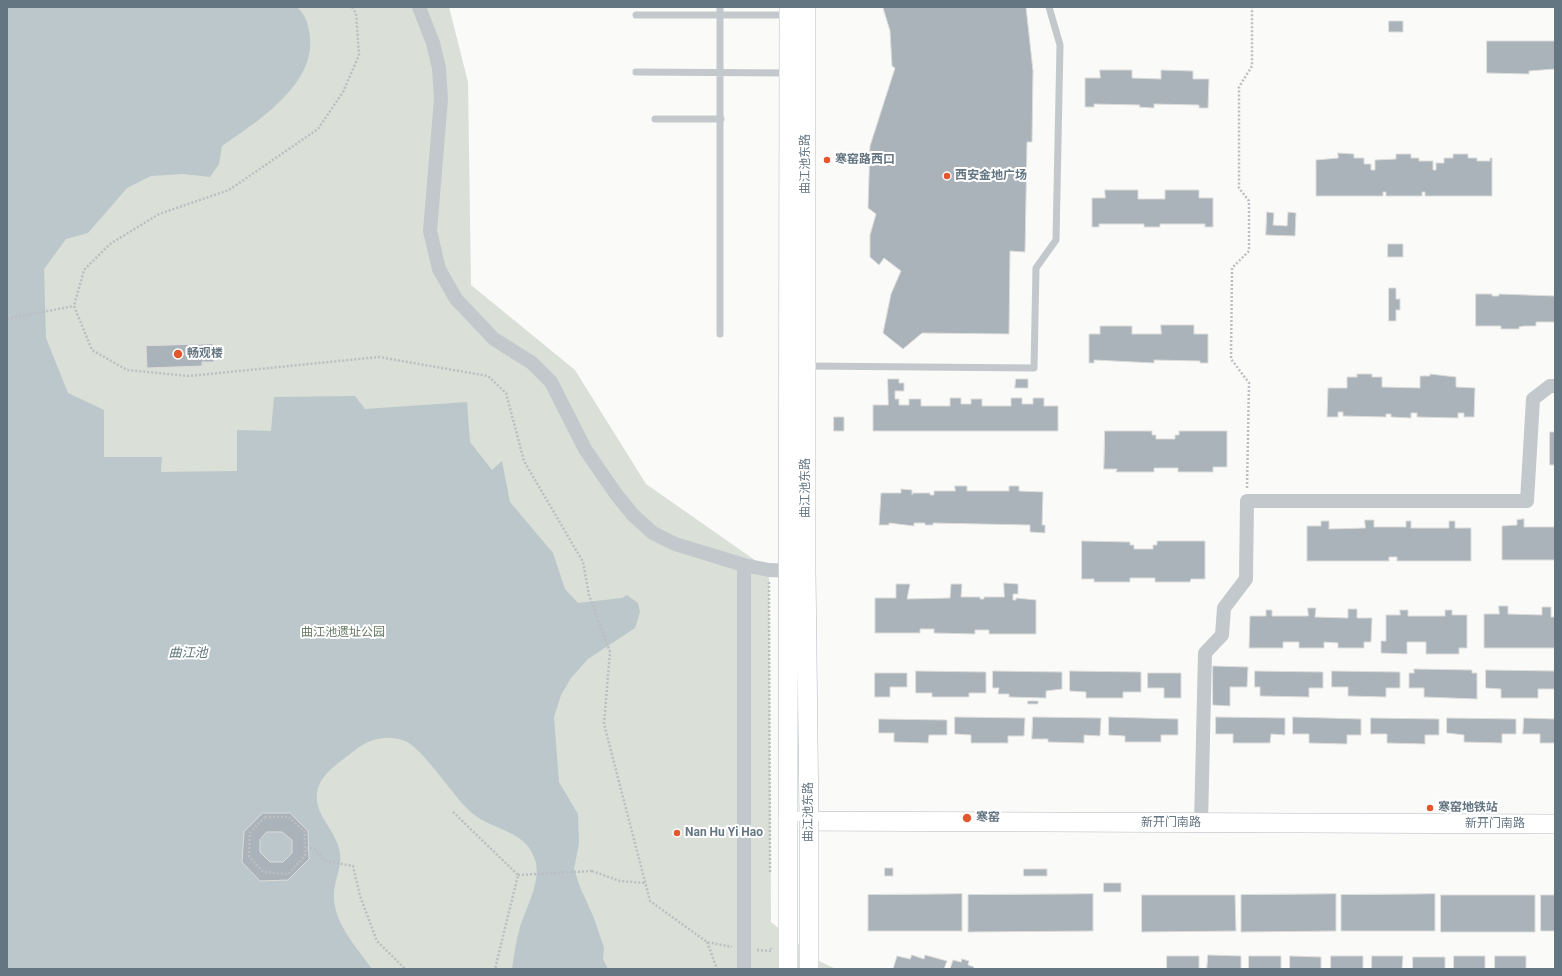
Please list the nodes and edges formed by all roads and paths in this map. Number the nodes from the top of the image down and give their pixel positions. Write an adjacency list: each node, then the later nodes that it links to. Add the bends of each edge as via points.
1 (352, 7): 14 (path, via 356,13 359,55 343,92 318,129 229,190 159,214 110,244 84,270)
2 (419, 7): 20 (street, via 438,62 441,99 430,231 439,270 456,300 494,339 532,362 551,382 585,449 633,515 653,533 675,544)
3 (806, 7): 17 (main road, 曲江池东路)
4 (1049, 7): 17 (lane, via 1060,45 1056,240 1036,268 1034,368)
5 (1252, 7): 19 (path, via 1252,66 1239,87 1239,188 1249,201 1248,251 1232,268 1231,359 1249,383)
6 (720, 11): 7 (lane); 8 (lane); 10 (lane)
7 (789, 11): 11 (main road, 曲江池东路)
8 (636, 15)
9 (636, 72): 10 (lane)
10 (721, 73): 11 (lane); 13 (lane)
11 (789, 74): 22 (main road, 曲江池东路)
12 (655, 119): 13 (lane)
13 (721, 119): 16 (lane)
14 (74, 306): 15 (path); 31 (path, via 92,350 127,370 189,376 379,357 488,376 506,393 524,461 583,562 589,595 610,652 604,724)
15 (7, 319)
16 (720, 334)
17 (806, 366): 22 (main road, 曲江池东路)
18 (1555, 386): 19 (street, via 1550,386 1533,399 1526,501)
19 (1247, 501): 26 (street, via 1246,579 1224,608 1222,635 1205,652)
20 (744, 565): 21 (street); 34 (street)
21 (769, 570): 22 (street); 29 (path)
22 (797, 571): 24 (main road, 曲江池东路); 25 (main road, 曲江池东路)
23 (452, 812): 30 (path)
24 (788, 821): 25 (main road, 新开门南路); 39 (main road, 曲江池东路, bridge)
25 (809, 821): 26 (main road, 新开门南路); 40 (main road, 曲江池东路, bridge)
26 (1201, 823): 27 (main road, 新开门南路)
27 (1555, 824)
28 (306, 848): 28 (path, via 305,832 289,817 265,817 250,833 249,856 262,872 288,874 305,856); 35 (path, via 314,849 326,861 353,866 360,896 378,941)
29 (770, 874)
30 (518, 875): 31 (path, bridge, via 592,871 620,881); 36 (path)
31 (645, 883): 32 (path, via 650,901)
32 (707, 942): 34 (path); 37 (path)
33 (771, 944): 34 (path, via 771,951)
34 (742, 949): 38 (street)
35 (405, 969)
36 (495, 969)
37 (717, 969)
38 (744, 969)
39 (788, 969)
40 (809, 969)

